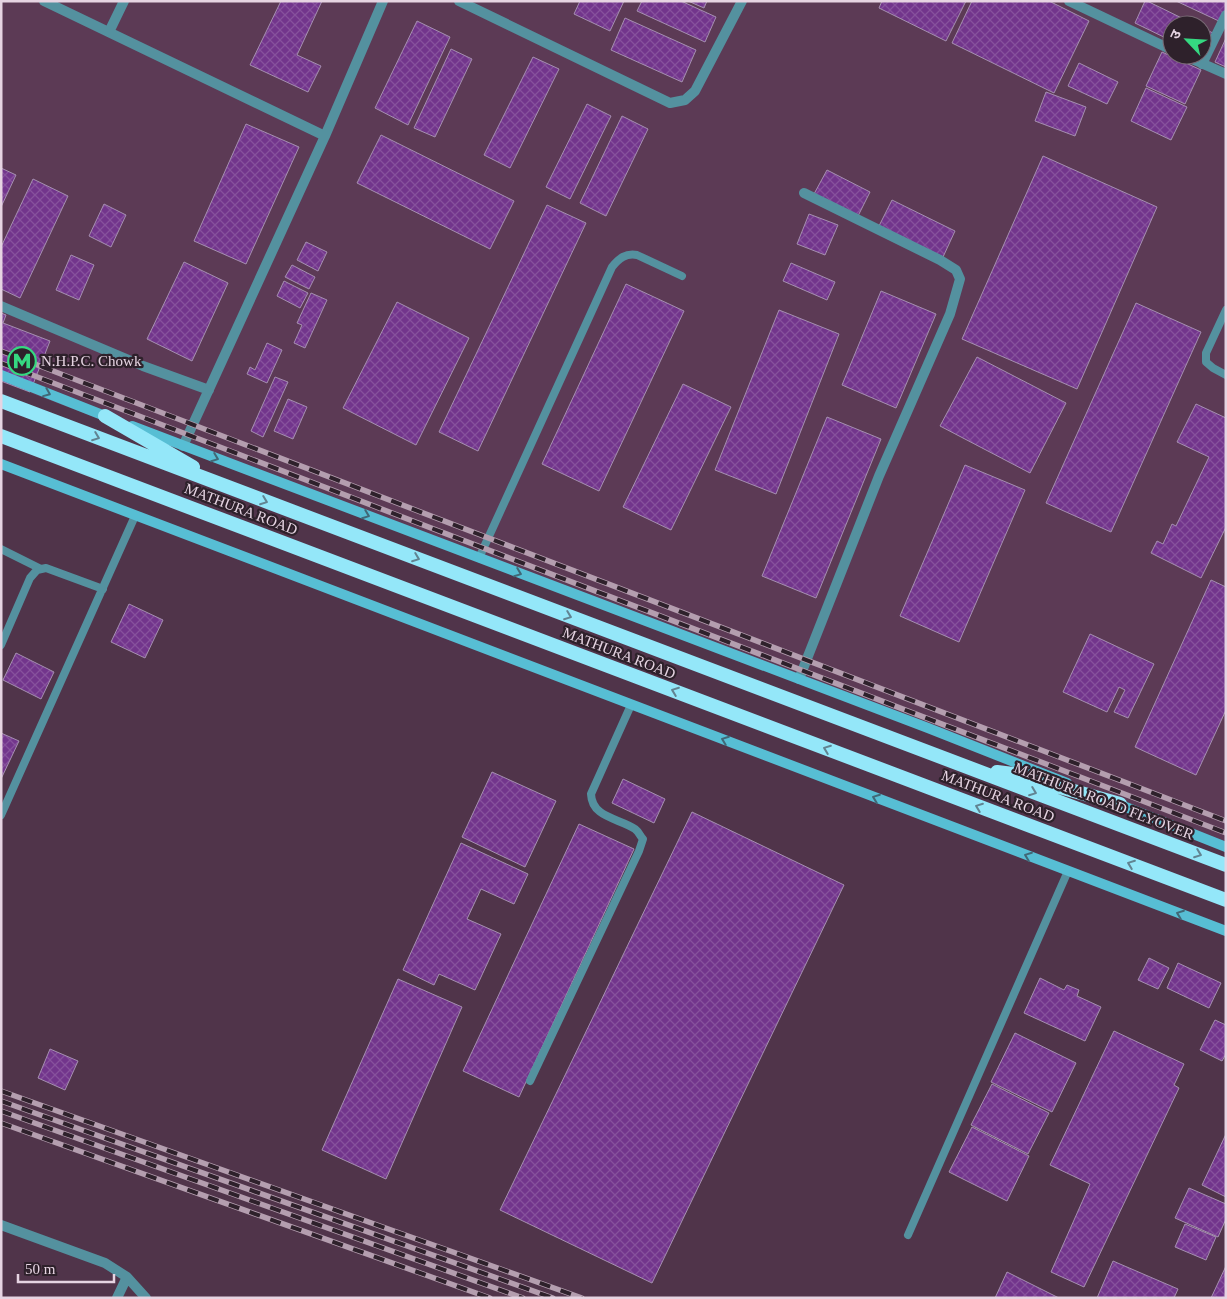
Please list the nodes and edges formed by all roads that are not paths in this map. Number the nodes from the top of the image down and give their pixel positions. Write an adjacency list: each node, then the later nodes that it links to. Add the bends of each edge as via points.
1 (44, 1): 8 (street)
2 (124, 1): 8 (street)
3 (384, 1): 13 (street)
4 (459, 1): 5 (street, via 670,103 685,100 695,91)
5 (742, 1)
6 (1069, 1): 10 (street)
7 (1226, 14): 9 (street)
8 (109, 32): 13 (street)
9 (1212, 43)
10 (1162, 45)
11 (1204, 65): 12 (street)
12 (1226, 74)
13 (325, 136): 20 (street)
14 (804, 194): 33 (street, via 940,260 956,270 960,278 950,314 879,476)
15 (682, 276): 29 (lane, via 637,254 623,256 616,261)
16 (1, 306): 20 (street)
17 (1226, 310): 19 (lane, via 1206,353 1206,362)
18 (1, 375): 22 (main road, one-way to 22)
19 (1226, 375)
20 (209, 390): 24 (street)
21 (1, 401): 26 (highway, MATHURA ROAD, one-way to 26)
22 (105, 416): 24 (main road); 26 (highway)
23 (1, 436): 41 (highway, MATHURA ROAD, one-way to 23)
24 (183, 446): 29 (main road, one-way to 29)
25 (1, 464): 27 (main road)
26 (230, 488): 35 (highway, MATHURA ROAD, one-way to 35)
27 (135, 516): 31 (lane); 34 (main road)
28 (1, 549): 30 (lane)
29 (479, 558): 33 (main road, one-way to 33)
30 (41, 569): 31 (lane); 32 (lane, via 28,583)
31 (103, 589): 37 (lane)
32 (1, 645)
33 (798, 679): 36 (main road)
34 (631, 705): 40 (main road, one-way to 34); 43 (lane, via 592,794 592,804 597,810 637,830 643,839)
35 (972, 768): 36 (highway, via 1013,774); 39 (highway, MATHURA ROAD FLYOVER, one-way to 39)
36 (1120, 804): 38 (main road)
37 (1, 815)
38 (1226, 847)
39 (1226, 865)
40 (1068, 871): 42 (main road, one-way to 40); 45 (lane)
41 (1226, 900)
42 (1226, 931)
43 (530, 1081)
44 (1, 1225): 46 (street, via 105,1263)
45 (908, 1235)
46 (127, 1277): 47 (street); 48 (street)
47 (117, 1298)
48 (146, 1298)

